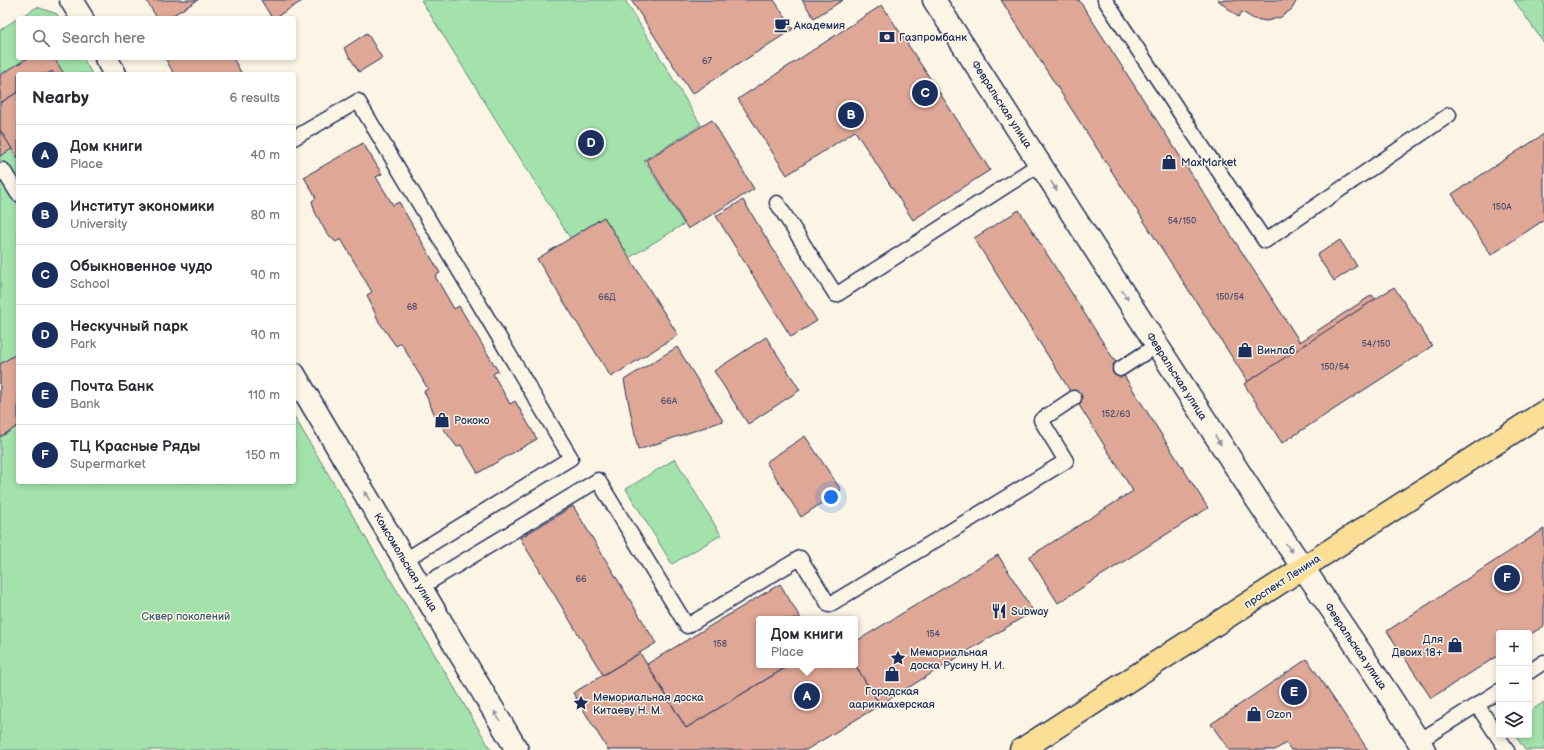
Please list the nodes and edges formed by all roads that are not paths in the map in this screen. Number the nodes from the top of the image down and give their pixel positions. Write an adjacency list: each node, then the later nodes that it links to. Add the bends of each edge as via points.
1 (71, 0): 4 (street)
2 (934, 0): 9 (street, Февральская улица)
3 (1105, 0): 7 (lane, via 1265,241)
4 (81, 16)
5 (107, 60): 6 (street)
6 (114, 72)
7 (1448, 115)
8 (296, 137): 18 (lane, via 358,100 571,458)
9 (1040, 164): 12 (lane, via 836,295); 13 (street, Февральская улица, one-way to 13)
10 (3, 170): 11 (lane)
11 (16, 191)
12 (777, 203)
13 (1157, 345): 14 (lane); 19 (street, Февральская улица, one-way to 19)
14 (1120, 369)
15 (296, 377): 18 (street, Комсомольская улица, one-way to 15)
16 (1074, 398): 20 (lane, via 1041,420 1066,461 829,605 800,558 687,626 598,480)
17 (1544, 412): 19 (main road, проспект Ленина)
18 (405, 560): 20 (street, Комсомольская улица)
19 (1302, 568): 25 (street, Февральская улица, via 1342,622); 27 (main road, проспект Ленина)
20 (421, 587): 26 (street, Комсомольская улица, one-way to 20)
21 (1544, 662): 22 (lane)
22 (1532, 670)
23 (1496, 693): 24 (lane)
24 (1477, 705): 25 (lane); 28 (lane)
25 (1421, 746)
26 (517, 750)
27 (1021, 750)
28 (1507, 750)

